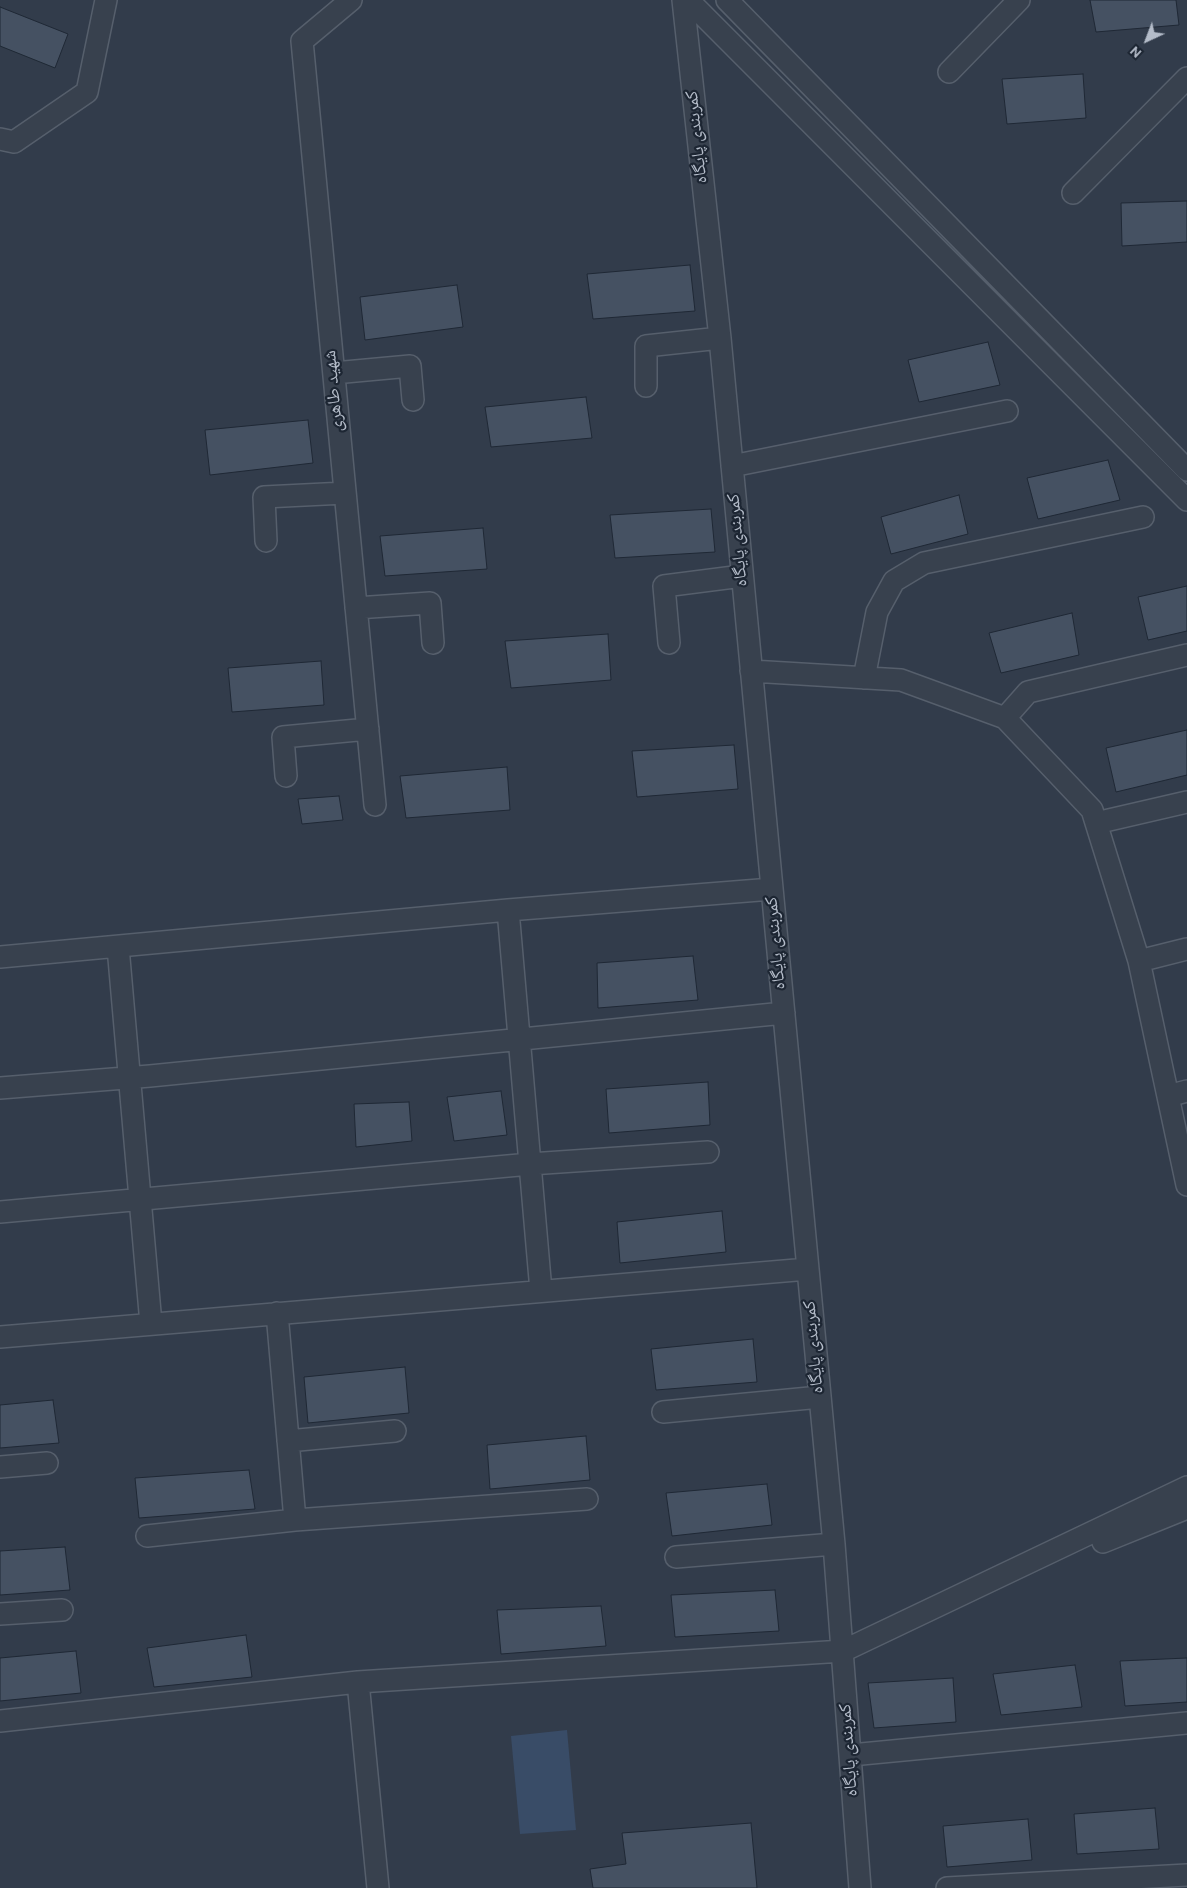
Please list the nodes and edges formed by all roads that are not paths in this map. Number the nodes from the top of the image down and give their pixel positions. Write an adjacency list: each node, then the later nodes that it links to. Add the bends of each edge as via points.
1 (106, 0): 10 (street, via 87,92 14,142)
2 (351, 0): 15 (street, شهید طاهری, via 302,41)
3 (682, 0): 14 (street, کمربندی پایگاه)
4 (688, 0): 13 (street)
5 (727, 0): 7 (street)
6 (1019, 0): 8 (street)
7 (741, 8): 11 (street)
8 (949, 72)
9 (1187, 78): 12 (street)
10 (0, 139)
11 (908, 186): 13 (street); 20 (street)
12 (1073, 193)
13 (891, 204): 22 (street)
14 (720, 338): 16 (street, via 646,346); 19 (street, کمربندی پایگاه)
15 (334, 374): 17 (street, via 410,366); 21 (street, شهید طاهری)
16 (646, 386)
17 (414, 400)
18 (1007, 411): 19 (street)
19 (732, 466): 25 (street, کمربندی پایگاه)
20 (1187, 470)
21 (345, 493): 24 (street, via 264,496); 26 (street, شهید طاهری)
22 (1187, 500)
23 (1143, 517): 31 (street, via 924,563 894,581 877,612)
24 (266, 541)
25 (742, 576): 28 (street, via 664,586); 30 (street, کمربندی پایگاه)
26 (356, 608): 27 (street, via 430,603); 33 (street, شهید طاهری)
27 (433, 642)
28 (669, 643)
29 (1187, 655): 32 (street, via 1028,692)
30 (751, 672): 31 (street); 38 (street, کمربندی پایگاه)
31 (864, 678): 32 (street, via 901,680)
32 (1005, 718): 37 (street, via 1092,810)
33 (368, 729): 34 (street, via 284,737); 36 (street, شهید طاهری)
34 (286, 776)
35 (1187, 802): 37 (street)
36 (375, 805)
37 (1096, 823): 43 (street)
38 (772, 889): 39 (street); 44 (street, کمربندی پایگاه)
39 (508, 910): 40 (street); 45 (street)
40 (118, 947): 42 (street); 46 (street)
41 (1187, 949): 43 (street)
42 (0, 957)
43 (1139, 961): 48 (street)
44 (784, 1013): 45 (street); 54 (street, کمربندی پایگاه)
45 (518, 1039): 46 (street); 50 (street)
46 (130, 1078): 47 (street); 52 (street)
47 (0, 1088)
48 (1177, 1094): 51 (street)
49 (708, 1152): 50 (street)
50 (530, 1164): 52 (street); 55 (street)
51 (1187, 1185)
52 (141, 1199): 53 (street); 57 (street)
53 (0, 1212)
54 (808, 1269): 55 (street); 59 (street, کمربندی پایگاه)
55 (541, 1291): 56 (street)
56 (277, 1313): 57 (street); 62 (street)
57 (151, 1324): 58 (street)
58 (0, 1337)
59 (820, 1397): 60 (street); 70 (street, کمربندی پایگاه)
60 (663, 1412)
61 (395, 1431): 62 (street)
62 (288, 1441): 68 (street)
63 (47, 1463): 64 (street)
64 (0, 1466)
65 (1187, 1487): 74 (street)
66 (587, 1499): 68 (street)
67 (1187, 1508): 74 (street, via 1063,1558)
68 (295, 1520): 69 (street)
69 (147, 1536)
70 (834, 1544): 71 (street); 74 (street, کمربندی پایگاه)
71 (676, 1556)
72 (62, 1610): 73 (street)
73 (0, 1614)
74 (843, 1656): 75 (street); 78 (street, کمربندی پایگاه)
75 (358, 1682): 76 (street); 80 (street)
76 (0, 1721)
77 (1187, 1723): 78 (street)
78 (851, 1754): 81 (street, کمربندی پایگاه)
79 (1187, 1875): 82 (street)
80 (378, 1888)
81 (860, 1888)
82 (947, 1888)

